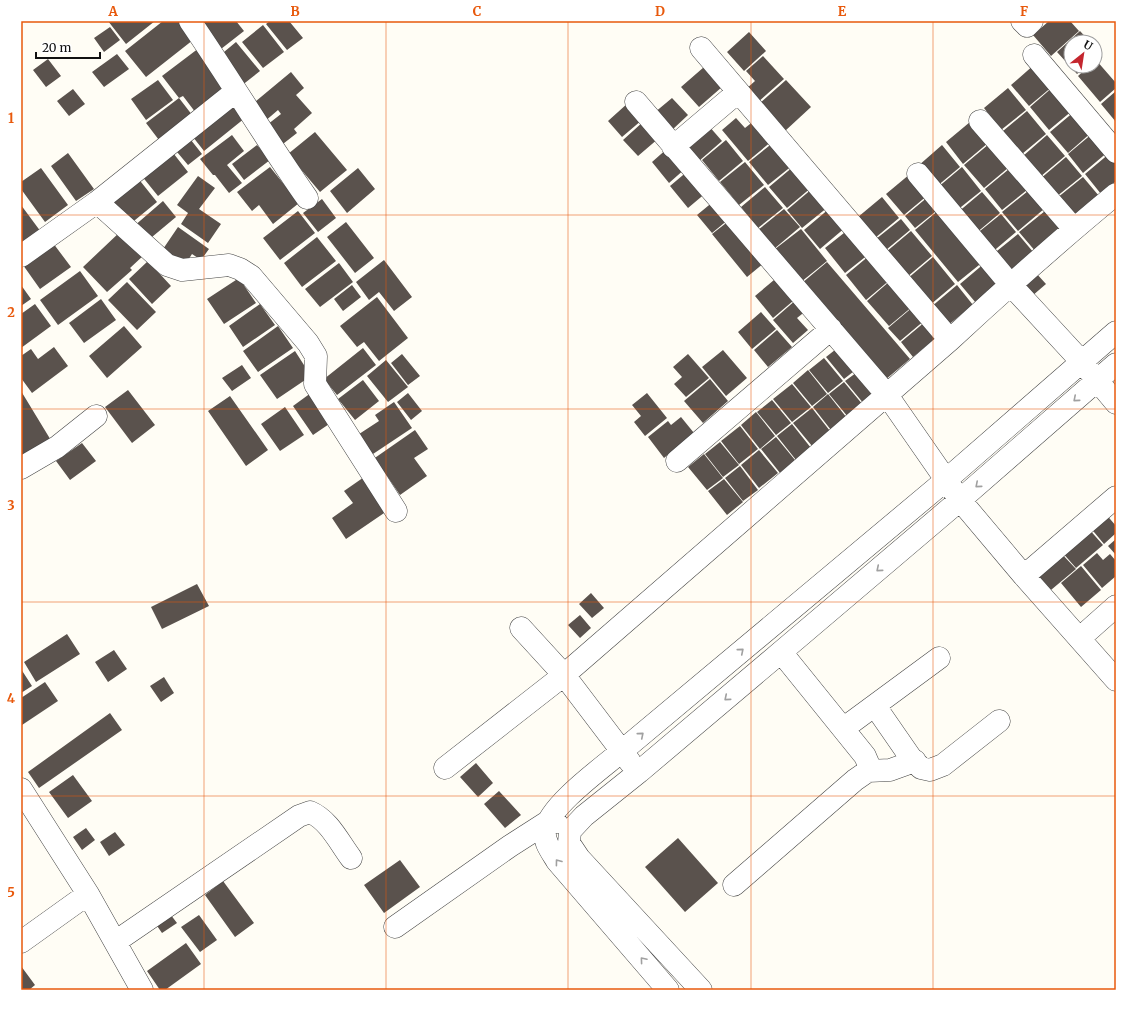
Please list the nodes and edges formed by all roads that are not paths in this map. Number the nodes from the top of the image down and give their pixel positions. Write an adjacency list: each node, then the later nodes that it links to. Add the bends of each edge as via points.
1 (190, 21): 6 (street)
2 (1022, 21): 3 (street, via 1027,26)
3 (1032, 21)
4 (701, 48): 7 (street)
5 (1034, 55): 11 (street)
6 (236, 92): 14 (street); 15 (street)
7 (738, 92): 10 (street); 21 (street)
8 (636, 102): 10 (street)
9 (980, 121): 16 (street)
10 (673, 147): 19 (street)
11 (1116, 152)
12 (918, 174): 18 (street)
13 (1116, 194): 16 (street)
14 (307, 198)
15 (97, 202): 17 (street); 33 (street, via 167,265 182,270 229,265 251,276 308,343 316,356 315,384)
16 (1074, 229): 18 (street)
17 (21, 256)
18 (1010, 284): 21 (street); 22 (street)
19 (831, 329): 25 (street); 28 (street)
20 (1116, 332): 22 (street)
21 (950, 340): 25 (street)
22 (1081, 361): 24 (street); 30 (street)
23 (1116, 364): 24 (street)
24 (1097, 381): 26 (street); 32 (street, one-way to 32)
25 (887, 395): 30 (street); 40 (street)
26 (1116, 403)
27 (96, 416): 29 (street, via 57,447)
28 (676, 461)
29 (21, 468)
30 (946, 480): 32 (street); 45 (street, one-way to 30)
31 (1116, 497): 34 (street)
32 (960, 500): 34 (street); 38 (street, one-way to 38)
33 (396, 511)
34 (1024, 576): 37 (street)
35 (1116, 606): 37 (street)
36 (521, 628): 40 (street)
37 (1080, 638): 41 (street)
38 (781, 652): 44 (street); 49 (street, one-way to 49)
39 (939, 658): 42 (street)
40 (564, 675): 45 (street); 47 (street)
41 (1116, 680)
42 (874, 706): 44 (street); 46 (street)
43 (999, 721): 46 (street, via 943,765 930,770 921,768)
44 (844, 728): 48 (street, via 865,756)
45 (622, 751): 49 (street); 51 (street, via 557,808)
46 (914, 761): 48 (street, via 890,770)
47 (445, 768)
48 (868, 771): 54 (street)
49 (639, 772): 52 (street, via 584,816)
50 (21, 789): 55 (street)
51 (549, 821): 52 (street, via 564,825); 57 (street); 58 (street, one-way to 51, via 557,861 545,841 545,830)
52 (570, 831): 56 (street, via 569,843 579,858)
53 (351, 858): 60 (street, via 326,823 310,812 299,816)
54 (734, 885)
55 (88, 894): 59 (street); 60 (street)
56 (643, 926): 58 (street); 63 (street)
57 (395, 927)
58 (624, 938): 62 (street, one-way to 58)
59 (21, 942)
60 (115, 942): 61 (street)
61 (142, 990)
62 (668, 990)
63 (701, 990)

